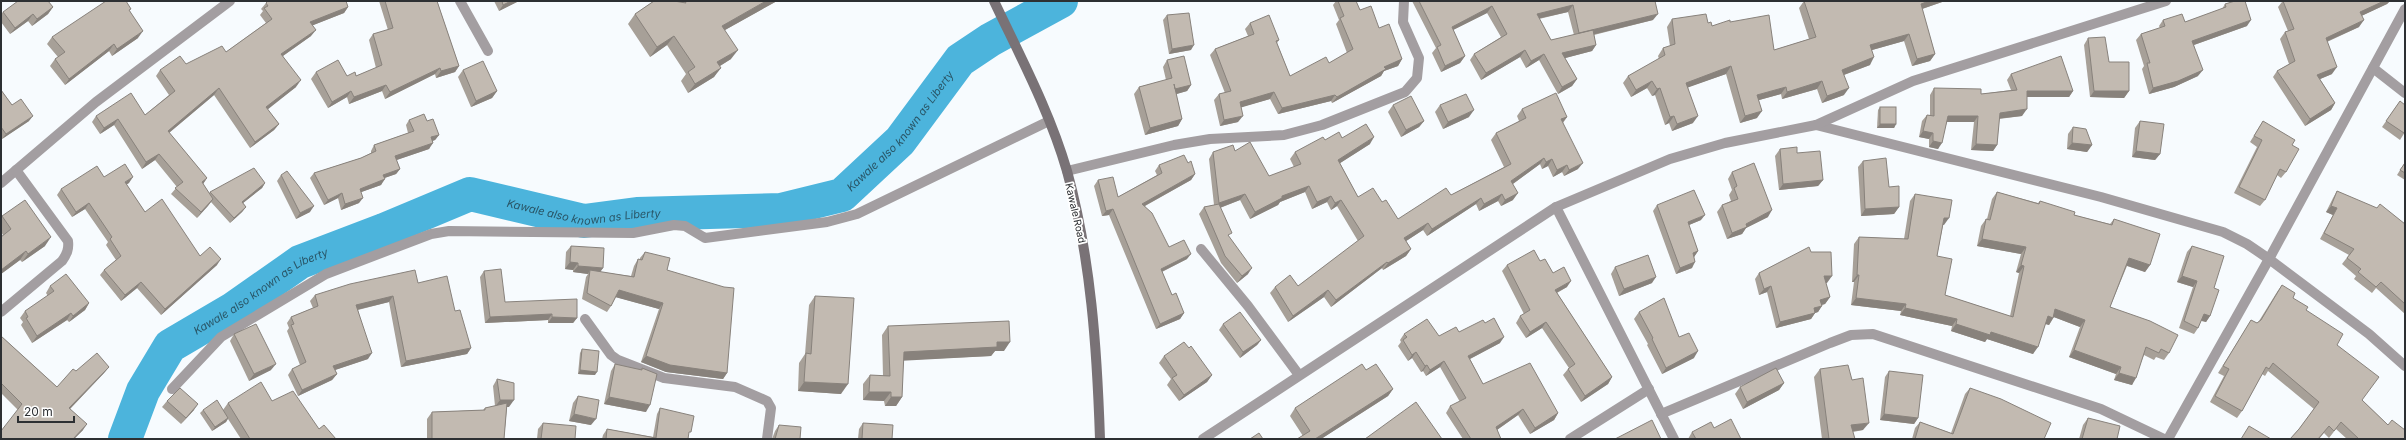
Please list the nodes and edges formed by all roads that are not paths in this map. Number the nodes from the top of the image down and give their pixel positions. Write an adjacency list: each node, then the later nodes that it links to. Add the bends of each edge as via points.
1 (230, 1): 12 (street, via 96,102)
2 (460, 1): 7 (street)
3 (994, 1): 10 (street, Kawale Road)
4 (1404, 1): 13 (street, via 1403,22 1419,58 1417,78 1405,92 1322,125 1284,135 1210,139)
5 (2166, 1): 11 (street, via 1913,82)
6 (2405, 9): 8 (street)
7 (488, 51)
8 (2373, 68): 9 (street); 17 (street)
9 (2405, 93)
10 (1049, 122): 13 (street, Kawale Road); 22 (street, via 857,214 827,222 705,238 685,226 674,224 633,233 449,231 432,234 326,274 221,337)
11 (1816, 125): 15 (street, via 1725,143 1670,159); 17 (street, via 2194,222 2241,241)
12 (16, 170): 14 (street); 18 (street, via 68,241 69,247 62,261)
13 (1067, 171): 26 (street, Kawale Road, via 1082,237 1091,299)
14 (1, 183)
15 (1556, 207): 21 (street); 23 (street)
16 (1201, 248): 21 (street)
17 (2269, 259): 20 (street, via 2369,334); 31 (street)
18 (1, 312)
19 (585, 319): 25 (street, via 611,355 618,360 664,378 735,387 767,401 771,408)
20 (2405, 366)
21 (1299, 375): 27 (street)
22 (172, 389)
23 (1649, 389): 24 (street); 28 (street)
24 (1661, 414): 29 (street); 30 (street, via 1851,335 1872,334 2101,409)
25 (767, 439)
26 (1100, 439)
27 (1203, 439)
28 (1570, 439)
29 (1674, 439)
30 (2164, 439)
31 (2168, 439)

